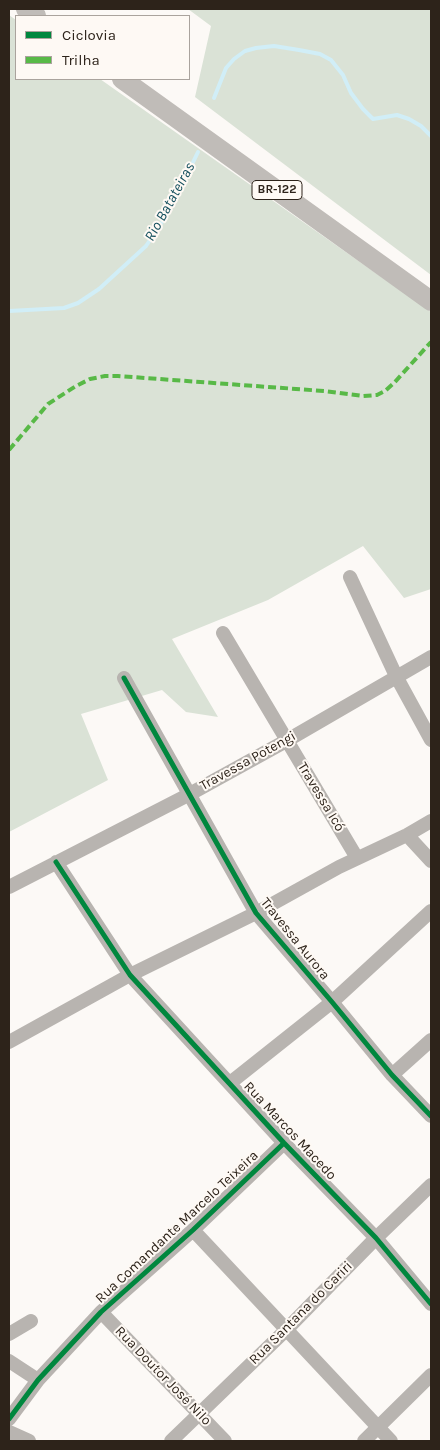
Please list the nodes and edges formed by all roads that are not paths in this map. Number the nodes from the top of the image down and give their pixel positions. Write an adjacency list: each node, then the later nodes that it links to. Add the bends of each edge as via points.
1 (123, 80): 2 (highway, BR-122)
2 (431, 302)
3 (350, 577): 6 (street)
4 (223, 633): 9 (street, Travessa Icó)
5 (431, 657): 6 (street, Travessa Potengi)
6 (396, 676): 8 (street); 9 (street, Travessa Potengi)
7 (124, 678): 10 (street, Travessa Aurora)
8 (431, 740)
9 (286, 741): 10 (street, Travessa Potengi); 13 (street, Travessa Icó)
10 (188, 795): 15 (street, Travessa Potengi); 18 (street, Travessa Aurora)
11 (431, 821): 12 (street)
12 (407, 835): 13 (street); 14 (street)
13 (357, 858): 18 (street)
14 (431, 861)
15 (56, 862): 16 (street, Travessa Potengi); 19 (street, Rua Marcos Macedo)
16 (9, 887)
17 (431, 911): 20 (street)
18 (256, 913): 19 (street); 20 (street, Travessa Aurora)
19 (130, 975): 22 (street); 24 (street, Rua Marcos Macedo)
20 (332, 1002): 23 (street, Travessa Aurora); 24 (street)
21 (431, 1040): 23 (street)
22 (9, 1042)
23 (392, 1075): 25 (street, Travessa Aurora)
24 (230, 1083): 26 (street, Rua Marcos Macedo)
25 (431, 1116)
26 (284, 1143): 28 (street, Rua Comandante Marcelo Teixeira); 29 (street, Rua Marcos Macedo)
27 (431, 1185): 29 (street, Rua Santana do Cariri)
28 (193, 1230): 31 (street, Rua Comandante Marcelo Teixeira); 33 (street)
29 (376, 1238): 30 (street, Rua Marcos Macedo); 33 (street, Rua Santana do Cariri)
30 (431, 1304)
31 (102, 1312): 37 (street, Rua Comandante Marcelo Teixeira); 38 (street, Rua Doutor José Nilo)
32 (31, 1321): 34 (street)
33 (286, 1330): 38 (street, Rua Santana do Cariri); 40 (street)
34 (9, 1334)
35 (9, 1361): 37 (street)
36 (431, 1375): 40 (street)
37 (38, 1380): 39 (street, Rua Comandante Marcelo Teixeira)
38 (199, 1414): 43 (street, Rua Santana do Cariri); 44 (street, Rua Doutor José Nilo)
39 (9, 1419)
40 (378, 1427): 45 (street); 46 (street)
41 (9, 1432): 42 (street)
42 (29, 1441)
43 (171, 1441)
44 (225, 1441)
45 (364, 1441)
46 (391, 1441)

